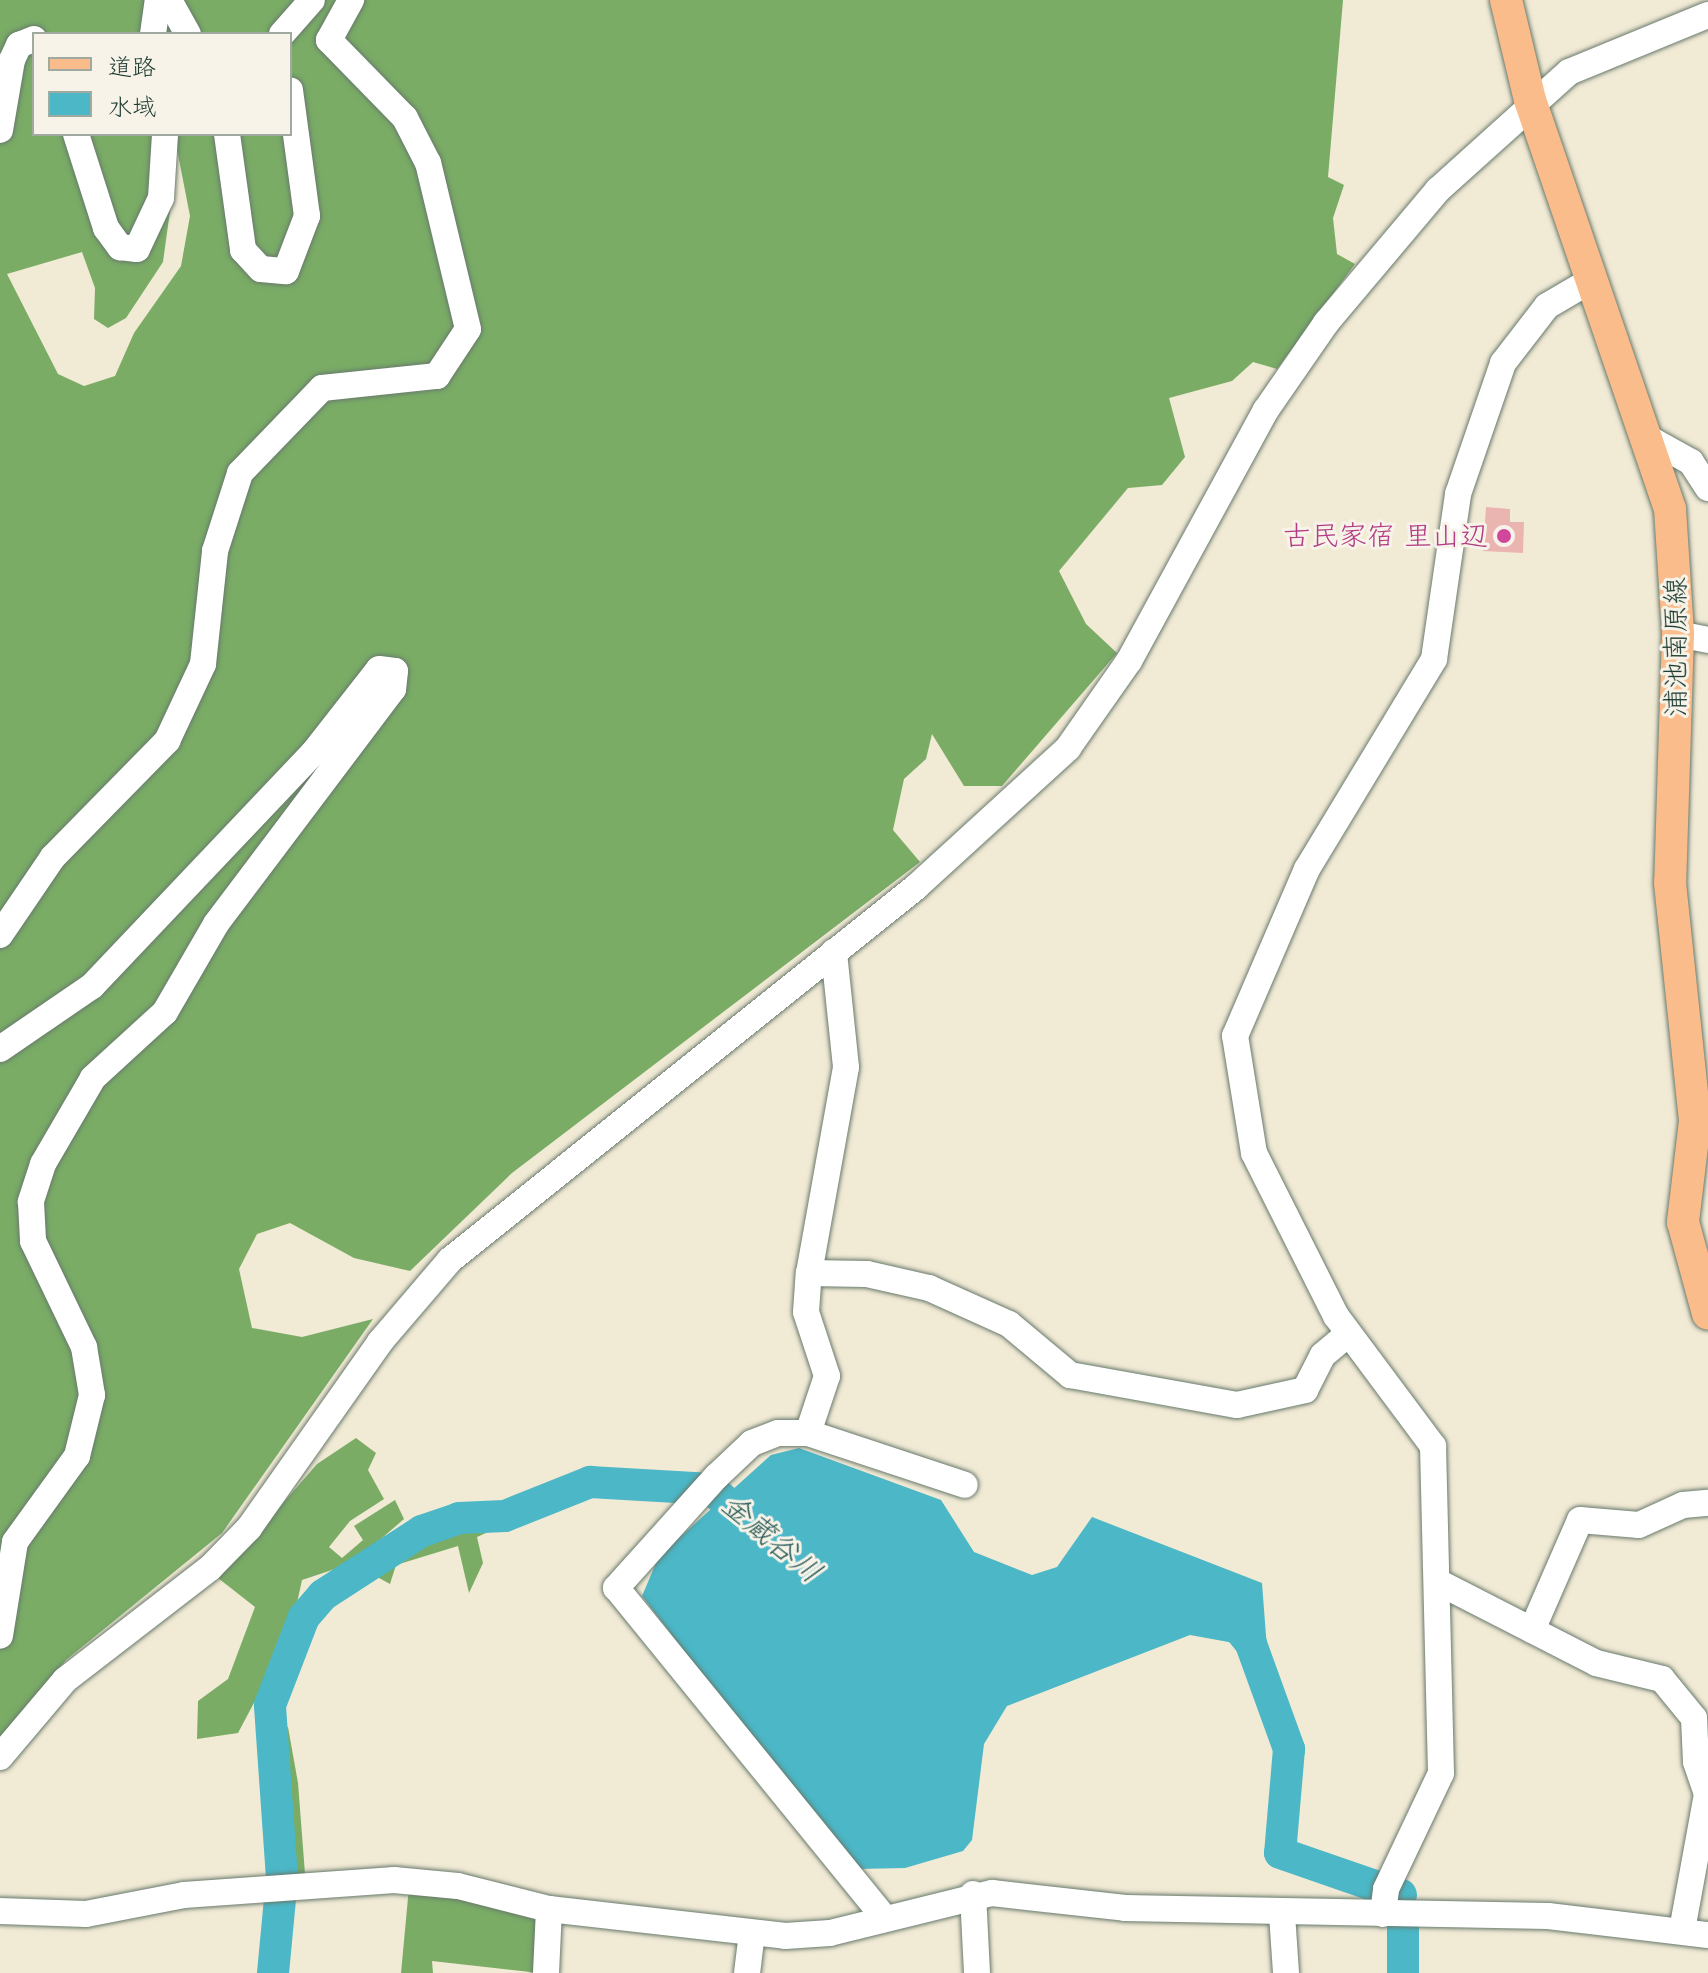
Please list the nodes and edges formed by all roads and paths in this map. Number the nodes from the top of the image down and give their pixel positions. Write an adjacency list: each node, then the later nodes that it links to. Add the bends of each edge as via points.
1 (158, 0): 7 (street, via 150,14)
2 (169, 0): 8 (street)
3 (312, 0): 9 (street)
4 (351, 0): 21 (street, via 329,40 405,118 428,163 468,329 437,376 406,385 322,388 240,473 215,551 203,664 167,741 53,857)
5 (1506, 0): 11 (main road, 浦池南原線)
6 (1708, 15): 11 (street, via 1600,54)
7 (153, 32)
8 (187, 32)
9 (284, 32)
10 (32, 40): 13 (street, via 19,45 12,60)
11 (1530, 100): 17 (main road, 浦池南原線); 22 (street, via 1438,190 1326,323 1266,410 1129,661 1068,748 1011,808)
12 (292, 105): 16 (street, via 307,216 286,271 261,269 243,250)
13 (0, 130)
14 (77, 136): 15 (street, via 106,228 120,247 137,249 161,198)
15 (165, 136)
16 (227, 136)
17 (1590, 281): 18 (main road, 浦池南原線); 26 (street, via 1547,306 1503,363 1458,494 1434,659 1307,869 1235,1036 1254,1153)
18 (1648, 438): 19 (street, via 1691,462); 20 (main road, 浦池南原線, via 1670,509)
19 (1708, 488)
20 (1693, 637): 25 (main road, 浦池南原線, via 1670,883 1695,1121 1683,1222)
21 (0, 935)
22 (834, 952): 24 (street, via 846,1067); 33 (street, via 450,1260 380,1342 249,1528 210,1568 65,1680)
23 (0, 1049): 32 (street, via 92,986 314,752 379,669 395,671 393,689 216,924 165,1012 93,1078 43,1164 31,1202 33,1241 84,1347 92,1395 77,1456 15,1542)
24 (809, 1273): 26 (street, via 867,1274 929,1288 1009,1324 1070,1375 1237,1405 1305,1390 1323,1355); 27 (street, via 806,1312 827,1376)
25 (1708, 1314)
26 (1348, 1334): 30 (street, via 1433,1446)
27 (808, 1433): 28 (street); 39 (street, via 752,1443 616,1588)
28 (965, 1485)
29 (1708, 1503): 31 (street, via 1683,1505 1639,1525 1580,1520)
30 (1440, 1583): 31 (street); 35 (street, via 1441,1773)
31 (1532, 1630): 40 (street, via 1596,1663 1662,1679 1694,1718 1707,1794)
32 (0, 1636)
33 (0, 1757)
34 (973, 1894): 38 (street); 39 (street); 45 (street)
35 (1386, 1895): 38 (street); 40 (street)
36 (549, 1909): 37 (street, via 425,1881 184,1895 86,1914); 41 (street); 43 (street)
37 (0, 1911)
38 (1282, 1914): 46 (street)
39 (883, 1916): 41 (street, via 830,1933)
40 (1682, 1930): 42 (street)
41 (752, 1933): 44 (street)
42 (1708, 1935)
43 (546, 1973)
44 (747, 1973)
45 (977, 1973)
46 (1286, 1973)

